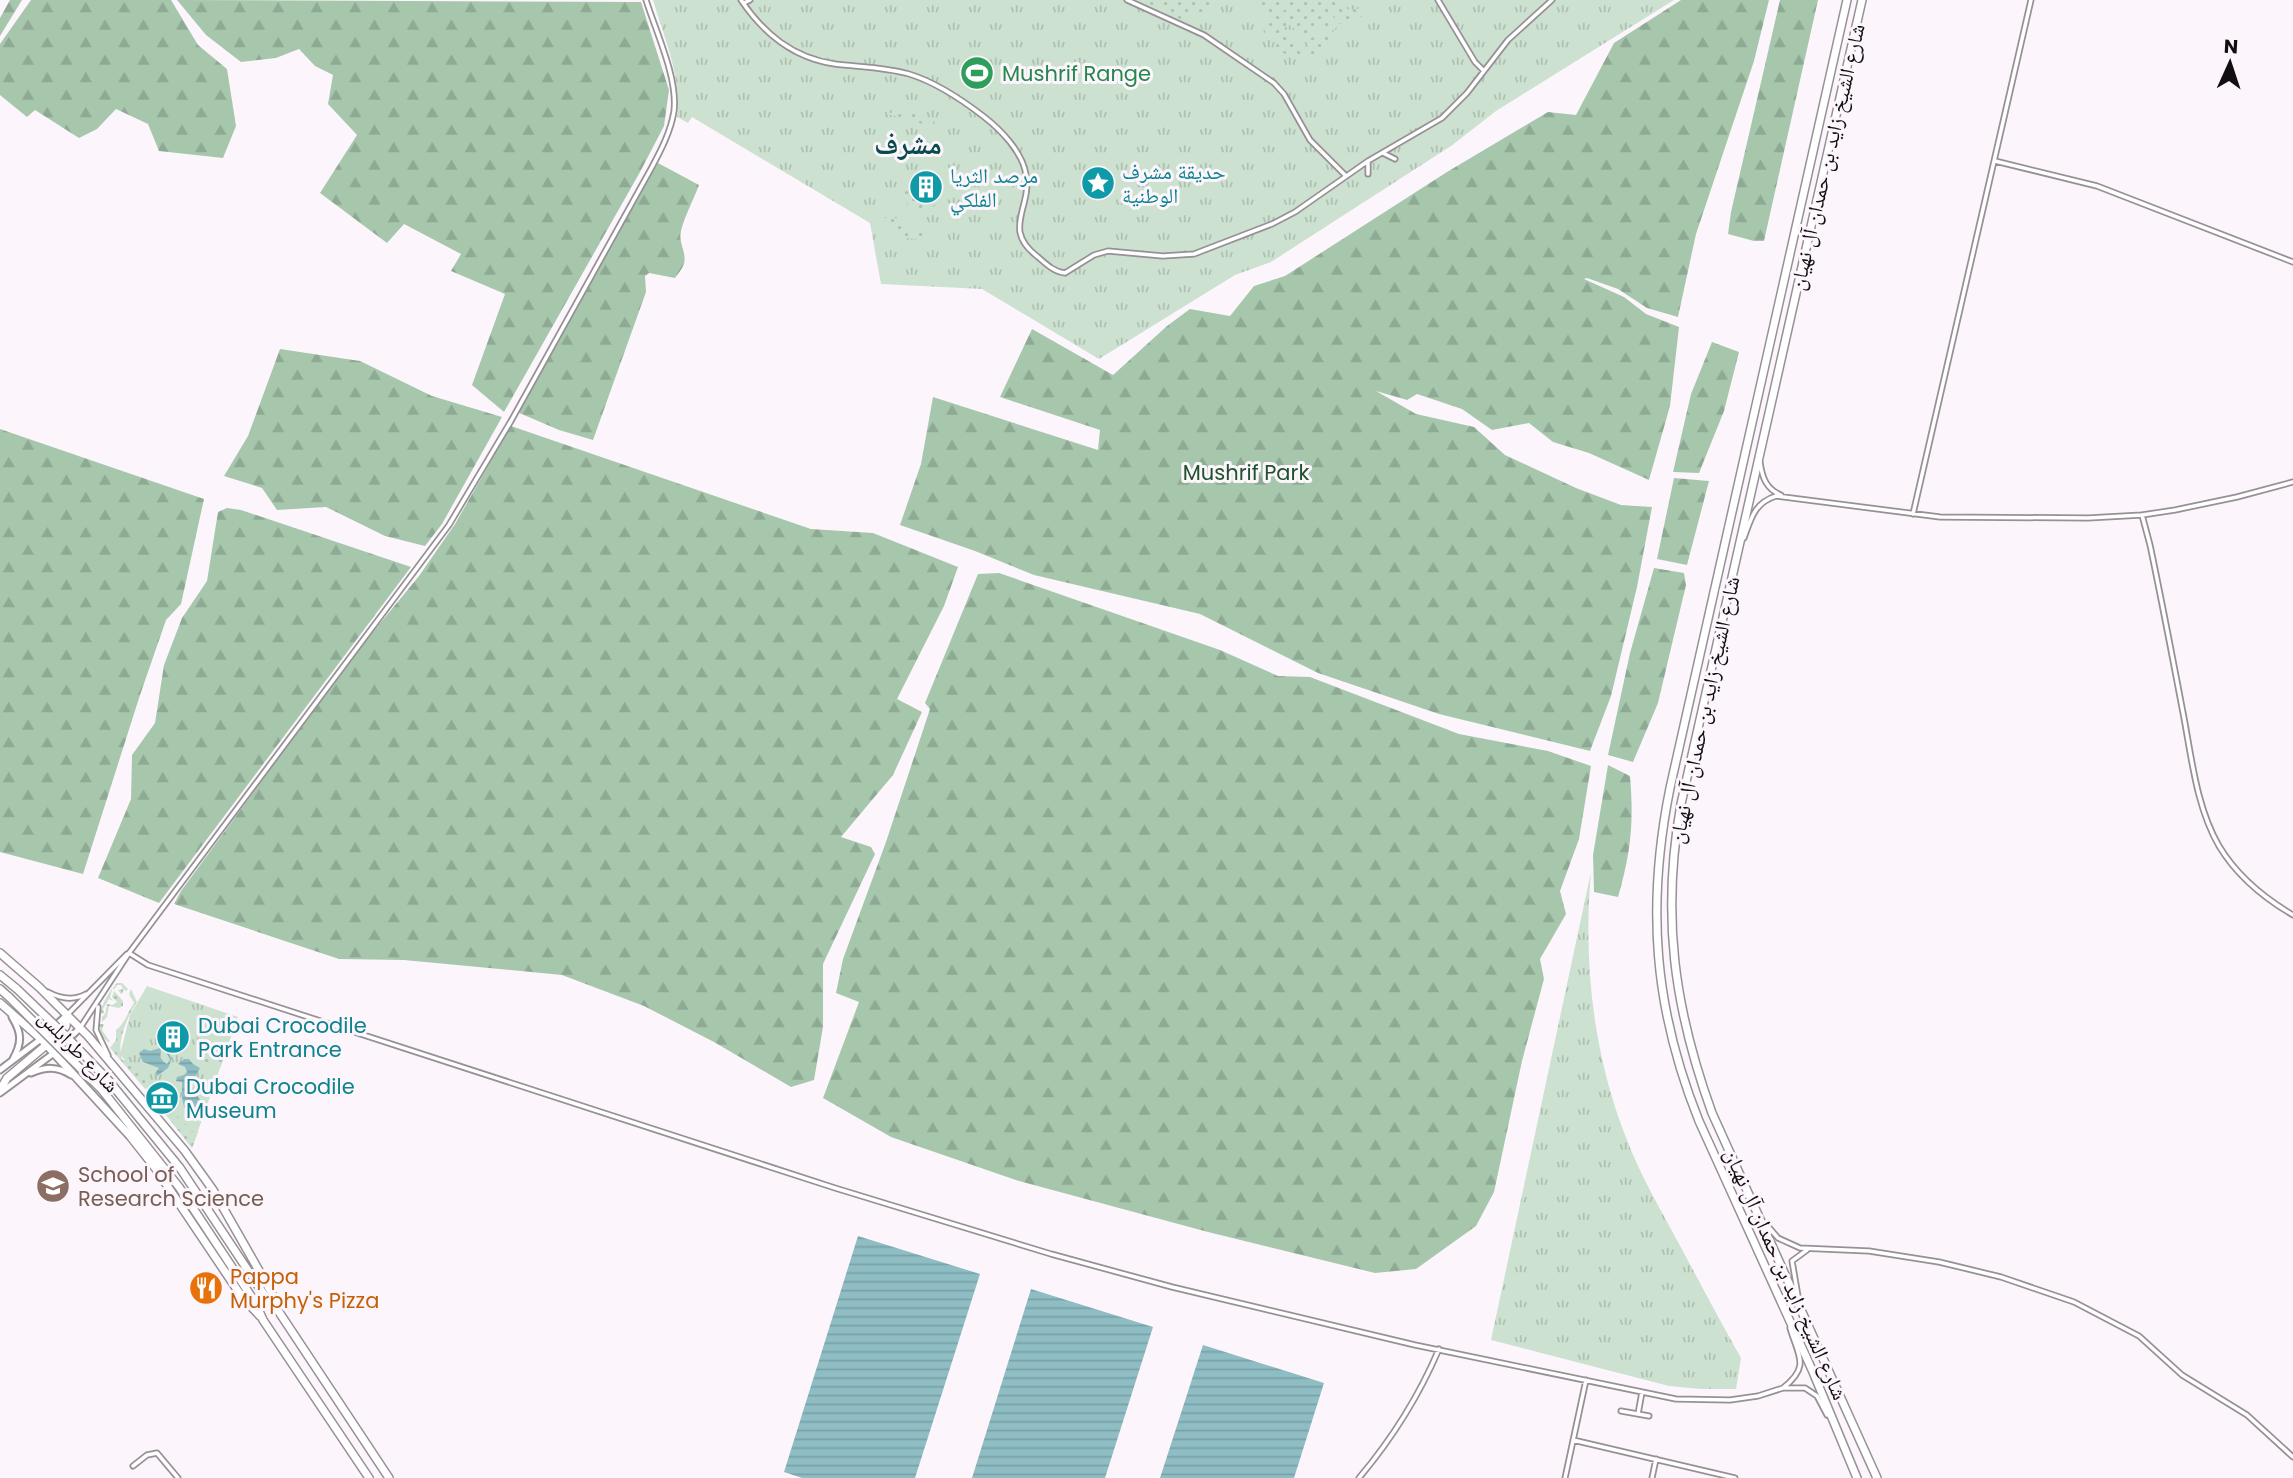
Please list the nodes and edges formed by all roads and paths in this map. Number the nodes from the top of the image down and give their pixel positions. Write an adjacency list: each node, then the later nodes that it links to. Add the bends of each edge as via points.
1 (646, 0): 26 (street, via 674,96 669,129 652,167 449,525)
2 (750, 0): 9 (street)
3 (1127, 0): 16 (street, via 1204,35 1274,83 1310,141)
4 (1438, 0): 10 (street)
5 (1552, 0): 10 (street, via 1508,40)
6 (1847, 0): 48 (highway, شارع الشيخ زايد بن حمدان آل نهيان, via 1670,788 1657,893 1660,972 1677,1063)
7 (1862, 0): 18 (highway, شارع الشيخ زايد بن حمدان آل نهيان)
8 (2031, 0): 14 (street)
9 (742, 2): 16 (street, via 767,32 795,51 828,62 909,74 939,87 986,119 1007,140 1026,170 1022,242 1061,273 1108,251 1173,256 1204,251 1283,218)
10 (1484, 71): 11 (street, via 1442,118)
11 (1383, 153): 12 (street); 13 (street)
12 (1395, 159)
13 (1368, 161): 15 (street); 16 (street)
14 (1995, 161): 17 (street, via 2096,186); 21 (street)
15 (1368, 174)
16 (1347, 177)
17 (2293, 262)
18 (1760, 454): 20 (street, via 1765,482); 23 (highway, شارع الشيخ زايد بن حمدان آل نهيان)
19 (2293, 482): 22 (street)
20 (1783, 496): 21 (street); 23 (street, via 1769,498 1753,512)
21 (1913, 514): 22 (street, via 1980,518)
22 (2142, 515): 24 (street, via 2209,826 2235,869)
23 (1737, 557): 44 (highway, شارع الشيخ زايد بن حمدان آل نهيان, via 1678,819 1672,937 1693,1057 1712,1113)
24 (2293, 915)
25 (0, 953): 28 (highway)
26 (129, 953): 30 (street); 31 (street); 50 (street, via 148,965 309,1018 1026,1246 1212,1298)
27 (0, 975): 47 (highway, شارع طرابلس, bridge, via 64,1034 132,1107)
28 (39, 987): 30 (street, via 66,999); 34 (highway)
29 (0, 989): 49 (highway, شارع طرابلس, bridge, via 102,1090 179,1187)
30 (91, 991): 34 (street)
31 (100, 1000): 35 (street); 38 (street, via 96,1030)
32 (0, 1003): 33 (highway)
33 (9, 1010): 36 (highway); 39 (street, via 20,1035)
34 (67, 1015): 35 (highway); 36 (highway, via 65,1029)
35 (80, 1028): 37 (street); 38 (highway)
36 (44, 1042): 37 (highway); 39 (street); 43 (highway, via 7,1078)
37 (54, 1053): 41 (street); 42 (highway)
38 (108, 1057): 47 (highway, via 204,1177)
39 (11, 1062): 40 (street)
40 (0, 1070)
41 (24, 1075): 42 (street, via 54,1068); 43 (street)
42 (83, 1085): 49 (highway, via 149,1161 242,1297)
43 (0, 1092)
44 (1760, 1217): 45 (street, via 1785,1243); 46 (highway, شارع الشيخ زايد بن حمدان آل نهيان)
45 (1808, 1249): 46 (street, via 1792,1261); 59 (street, via 1868,1251 1939,1262 2001,1277 2074,1303 2138,1336 2182,1375 2247,1415)
46 (1798, 1301): 70 (highway, شارع الشيخ زايد بن حمدان آل نهيان)
47 (279, 1311): 65 (highway, شارع طرابلس)
48 (1788, 1319): 52 (street, via 1801,1366); 57 (highway, شارع الشيخ زايد بن حمدان آل نهيان)
49 (263, 1320): 64 (highway, شارع طرابلس)
50 (1438, 1349): 51 (street); 66 (street, via 1399,1423)
51 (1586, 1380): 53 (street); 58 (street)
52 (1783, 1388): 53 (street, via 1719,1401); 57 (street, via 1813,1392)
53 (1642, 1392): 55 (street)
54 (1621, 1411): 55 (street)
55 (1638, 1414): 56 (street)
56 (1649, 1416)
57 (1838, 1430): 69 (highway, شارع الشيخ زايد بن حمدان آل نهيان)
58 (1573, 1440): 60 (street); 67 (street)
59 (2293, 1457)
60 (1656, 1459): 62 (street); 68 (street)
61 (133, 1466): 63 (street, via 157,1453)
62 (1732, 1477)
63 (178, 1478)
64 (369, 1478)
65 (389, 1478)
66 (1359, 1478)
67 (1564, 1478)
68 (1652, 1478)
69 (1857, 1478)
70 (1877, 1478)

